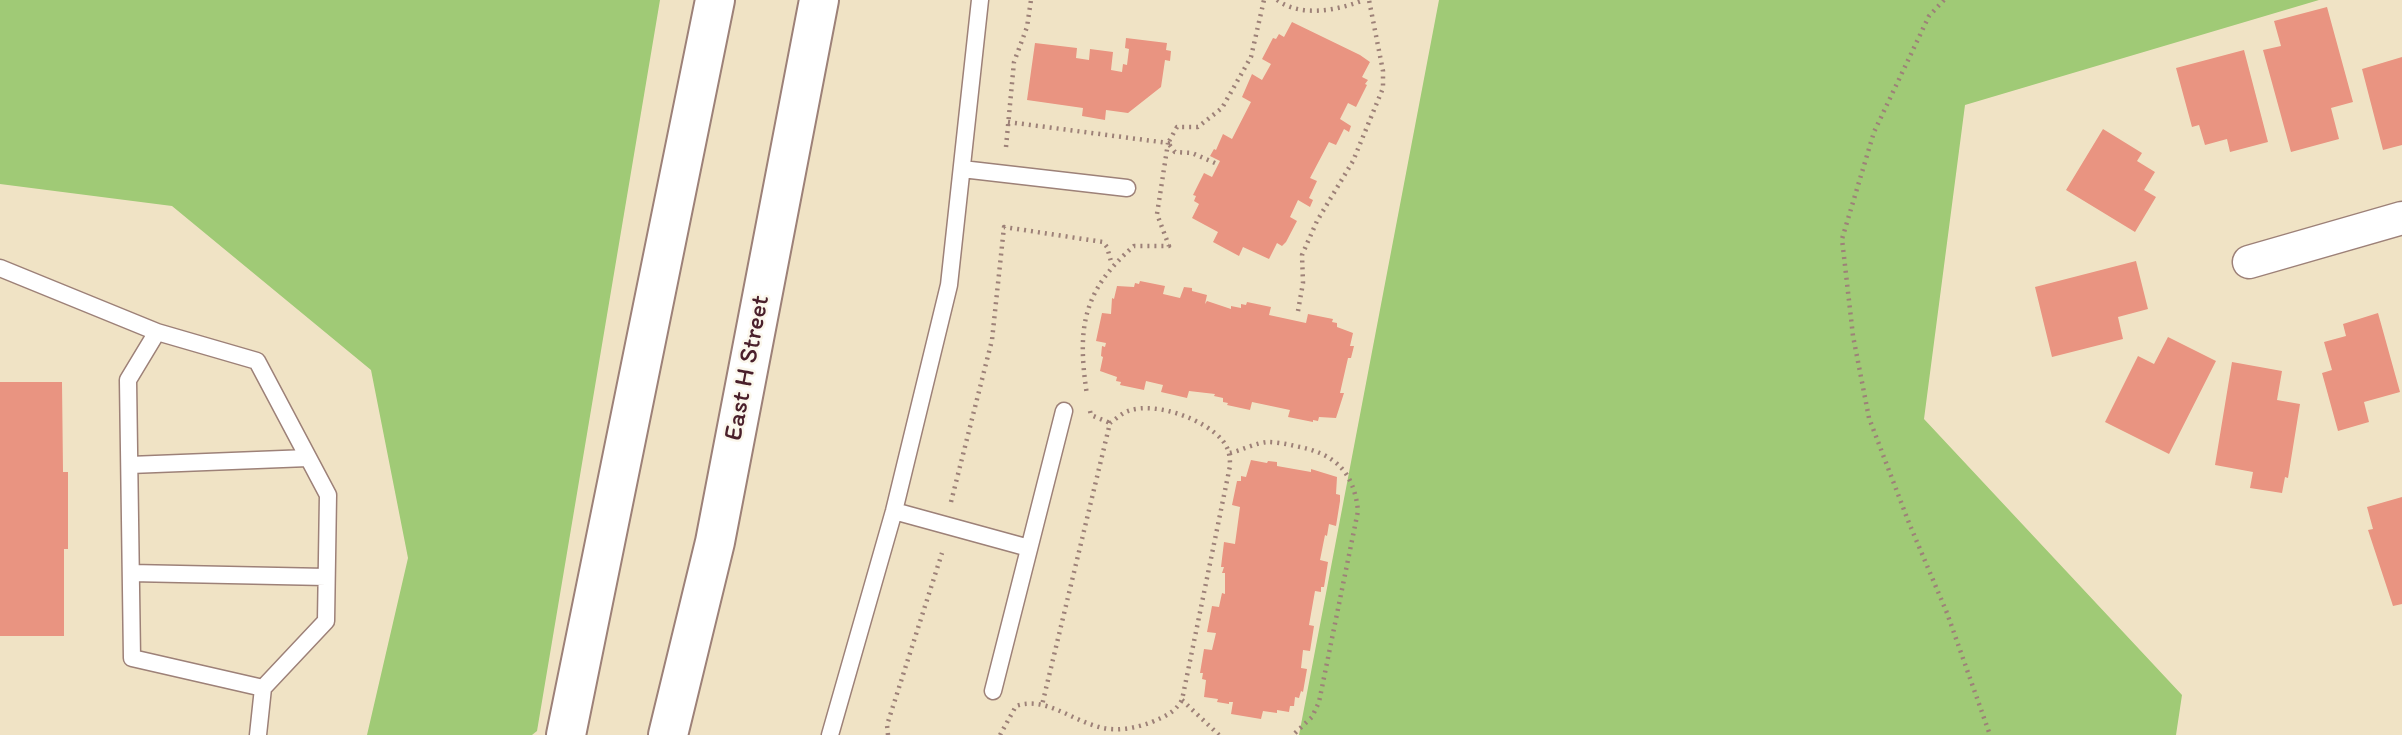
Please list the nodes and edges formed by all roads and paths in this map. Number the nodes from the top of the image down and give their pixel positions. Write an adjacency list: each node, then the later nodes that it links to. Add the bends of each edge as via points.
1 (715, 0): 37 (main road)
2 (819, 0): 38 (main road, East H Street, via 715,542)
3 (980, 0): 13 (lane)
4 (1031, 0): 9 (path, via 1014,62)
5 (1264, 0): 10 (path, via 1251,57 1222,108 1198,127 1177,127)
6 (1278, 0): 7 (path, via 1296,9 1322,11)
7 (1367, 0): 19 (path, via 1383,88 1353,161 1302,255)
8 (1944, 0): 44 (path, via 1928,16 1874,132 1842,239 1853,336 1869,418)
9 (1008, 122): 10 (path); 11 (path)
10 (1168, 143): 12 (path, via 1175,152 1192,153); 17 (path, via 1157,214 1169,246 1134,246)
11 (1005, 149)
12 (1215, 163)
13 (962, 169): 14 (lane); 27 (lane, via 949,285)
14 (1127, 188)
15 (2402, 218): 16 (street)
16 (2249, 262)
17 (1112, 265): 22 (path, via 1093,294 1083,330 1083,370 1091,415); 26 (path, via 1103,242 1004,228 992,340)
18 (0, 268): 20 (lane)
19 (1298, 311)
20 (157, 332): 24 (lane, via 257,361); 25 (lane, via 128,380)
21 (1064, 411): 28 (lane)
22 (1110, 423): 23 (path, via 1128,411 1158,408 1210,428); 35 (path)
23 (1230, 454): 34 (path); 43 (path, via 1266,442 1313,450 1347,473 1356,493 1358,511 1319,702 1312,717)
24 (308, 458): 25 (lane); 31 (lane, via 328,495)
25 (130, 465): 30 (lane)
26 (951, 503)
27 (894, 511): 28 (lane); 39 (lane)
28 (1029, 548): 33 (lane)
29 (954, 556): 40 (path, via 940,553 887,725)
30 (131, 573): 31 (lane); 32 (lane, via 132,658)
31 (326, 577): 32 (lane, via 326,621)
32 (263, 688): 36 (lane)
33 (993, 691)
34 (1182, 700): 35 (path, via 1166,716 1121,730 1100,728); 42 (path)
35 (1042, 705): 41 (path, via 1027,702 1016,706)
36 (258, 735)
37 (566, 735)
38 (668, 735)
39 (830, 735)
40 (888, 735)
41 (1000, 735)
42 (1219, 735)
43 (1293, 735)
44 (1990, 735)

